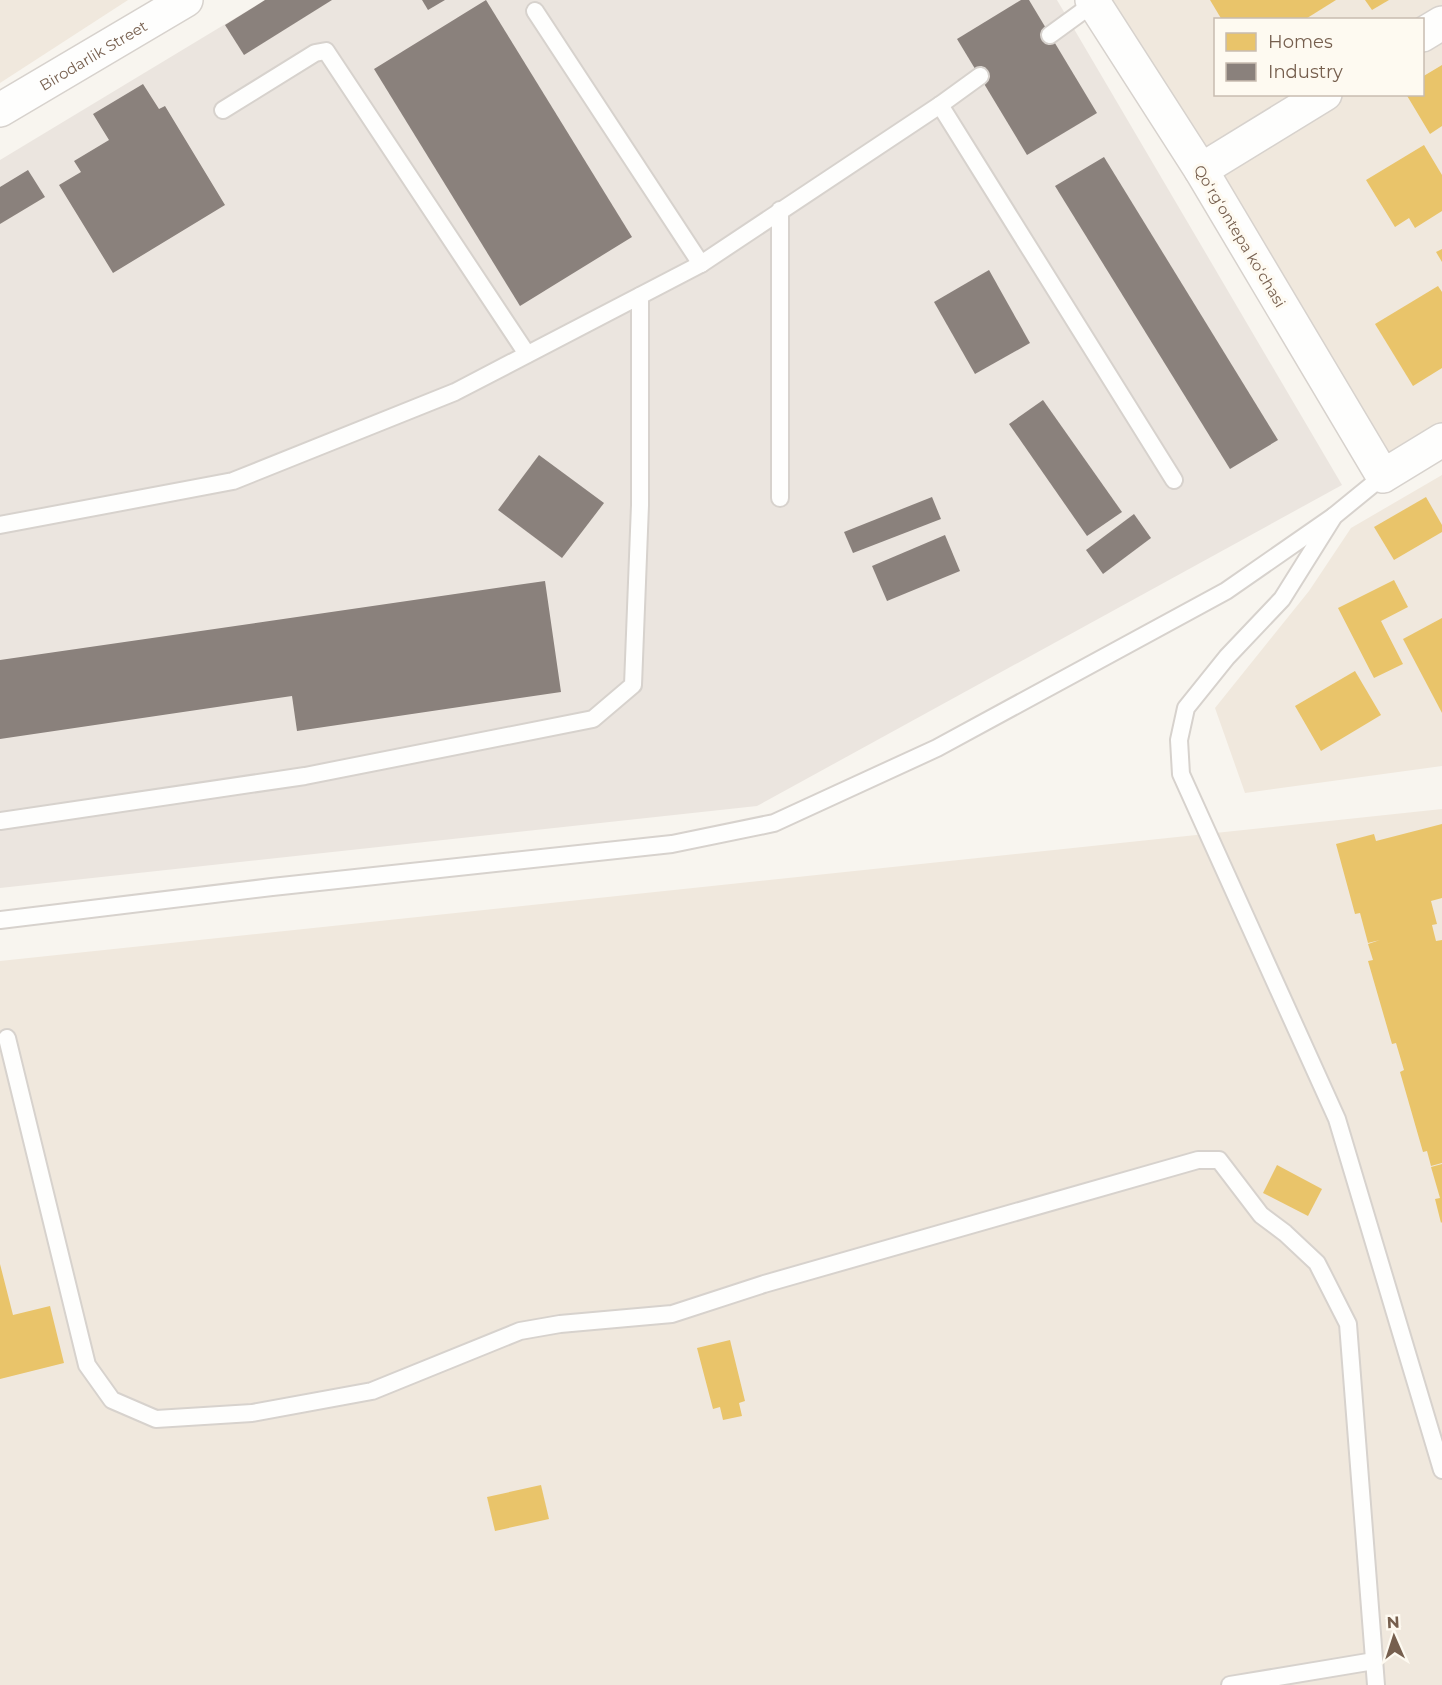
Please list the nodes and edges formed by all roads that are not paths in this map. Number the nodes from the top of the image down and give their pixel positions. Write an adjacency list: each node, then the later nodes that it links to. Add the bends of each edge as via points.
1 (1093, 2): 6 (lane); 12 (street, Qoʻrgʻontepa koʻchasi)
2 (169, 4): 10 (street, Birodarlik Street)
3 (535, 11): 14 (lane)
4 (1442, 23): 5 (street)
5 (1424, 34)
6 (1050, 35)
7 (980, 76): 9 (lane)
8 (1322, 96): 12 (street)
9 (940, 105): 13 (lane); 19 (lane)
10 (0, 110)
11 (223, 110): 16 (lane, via 315,53 326,51)
12 (1201, 170): 18 (street, Qoʻrgʻontepa koʻchasi)
13 (780, 210): 14 (lane); 20 (lane)
14 (701, 264): 15 (lane)
15 (640, 296): 16 (lane); 23 (lane, via 640,505 633,685 601,712 592,719 305,776)
16 (527, 354): 22 (lane, via 455,392 233,481)
17 (1442, 440): 18 (street)
18 (1383, 476): 21 (lane)
19 (1174, 480)
20 (780, 498)
21 (1334, 516): 24 (lane, via 1226,591 937,748 774,823 672,843); 26 (lane, via 1282,599 1186,708 1179,740 1181,774 1337,1119)
22 (0, 525)
23 (0, 821)
24 (0, 920)
25 (7, 1038): 27 (lane, via 87,1365 112,1400 156,1419 252,1413 372,1391 520,1331 672,1314 1198,1160 1219,1160 1261,1215 1317,1263 1348,1324)
26 (1442, 1470)
27 (1374, 1661): 28 (lane); 29 (lane)
28 (1230, 1685)
29 (1376, 1685)

